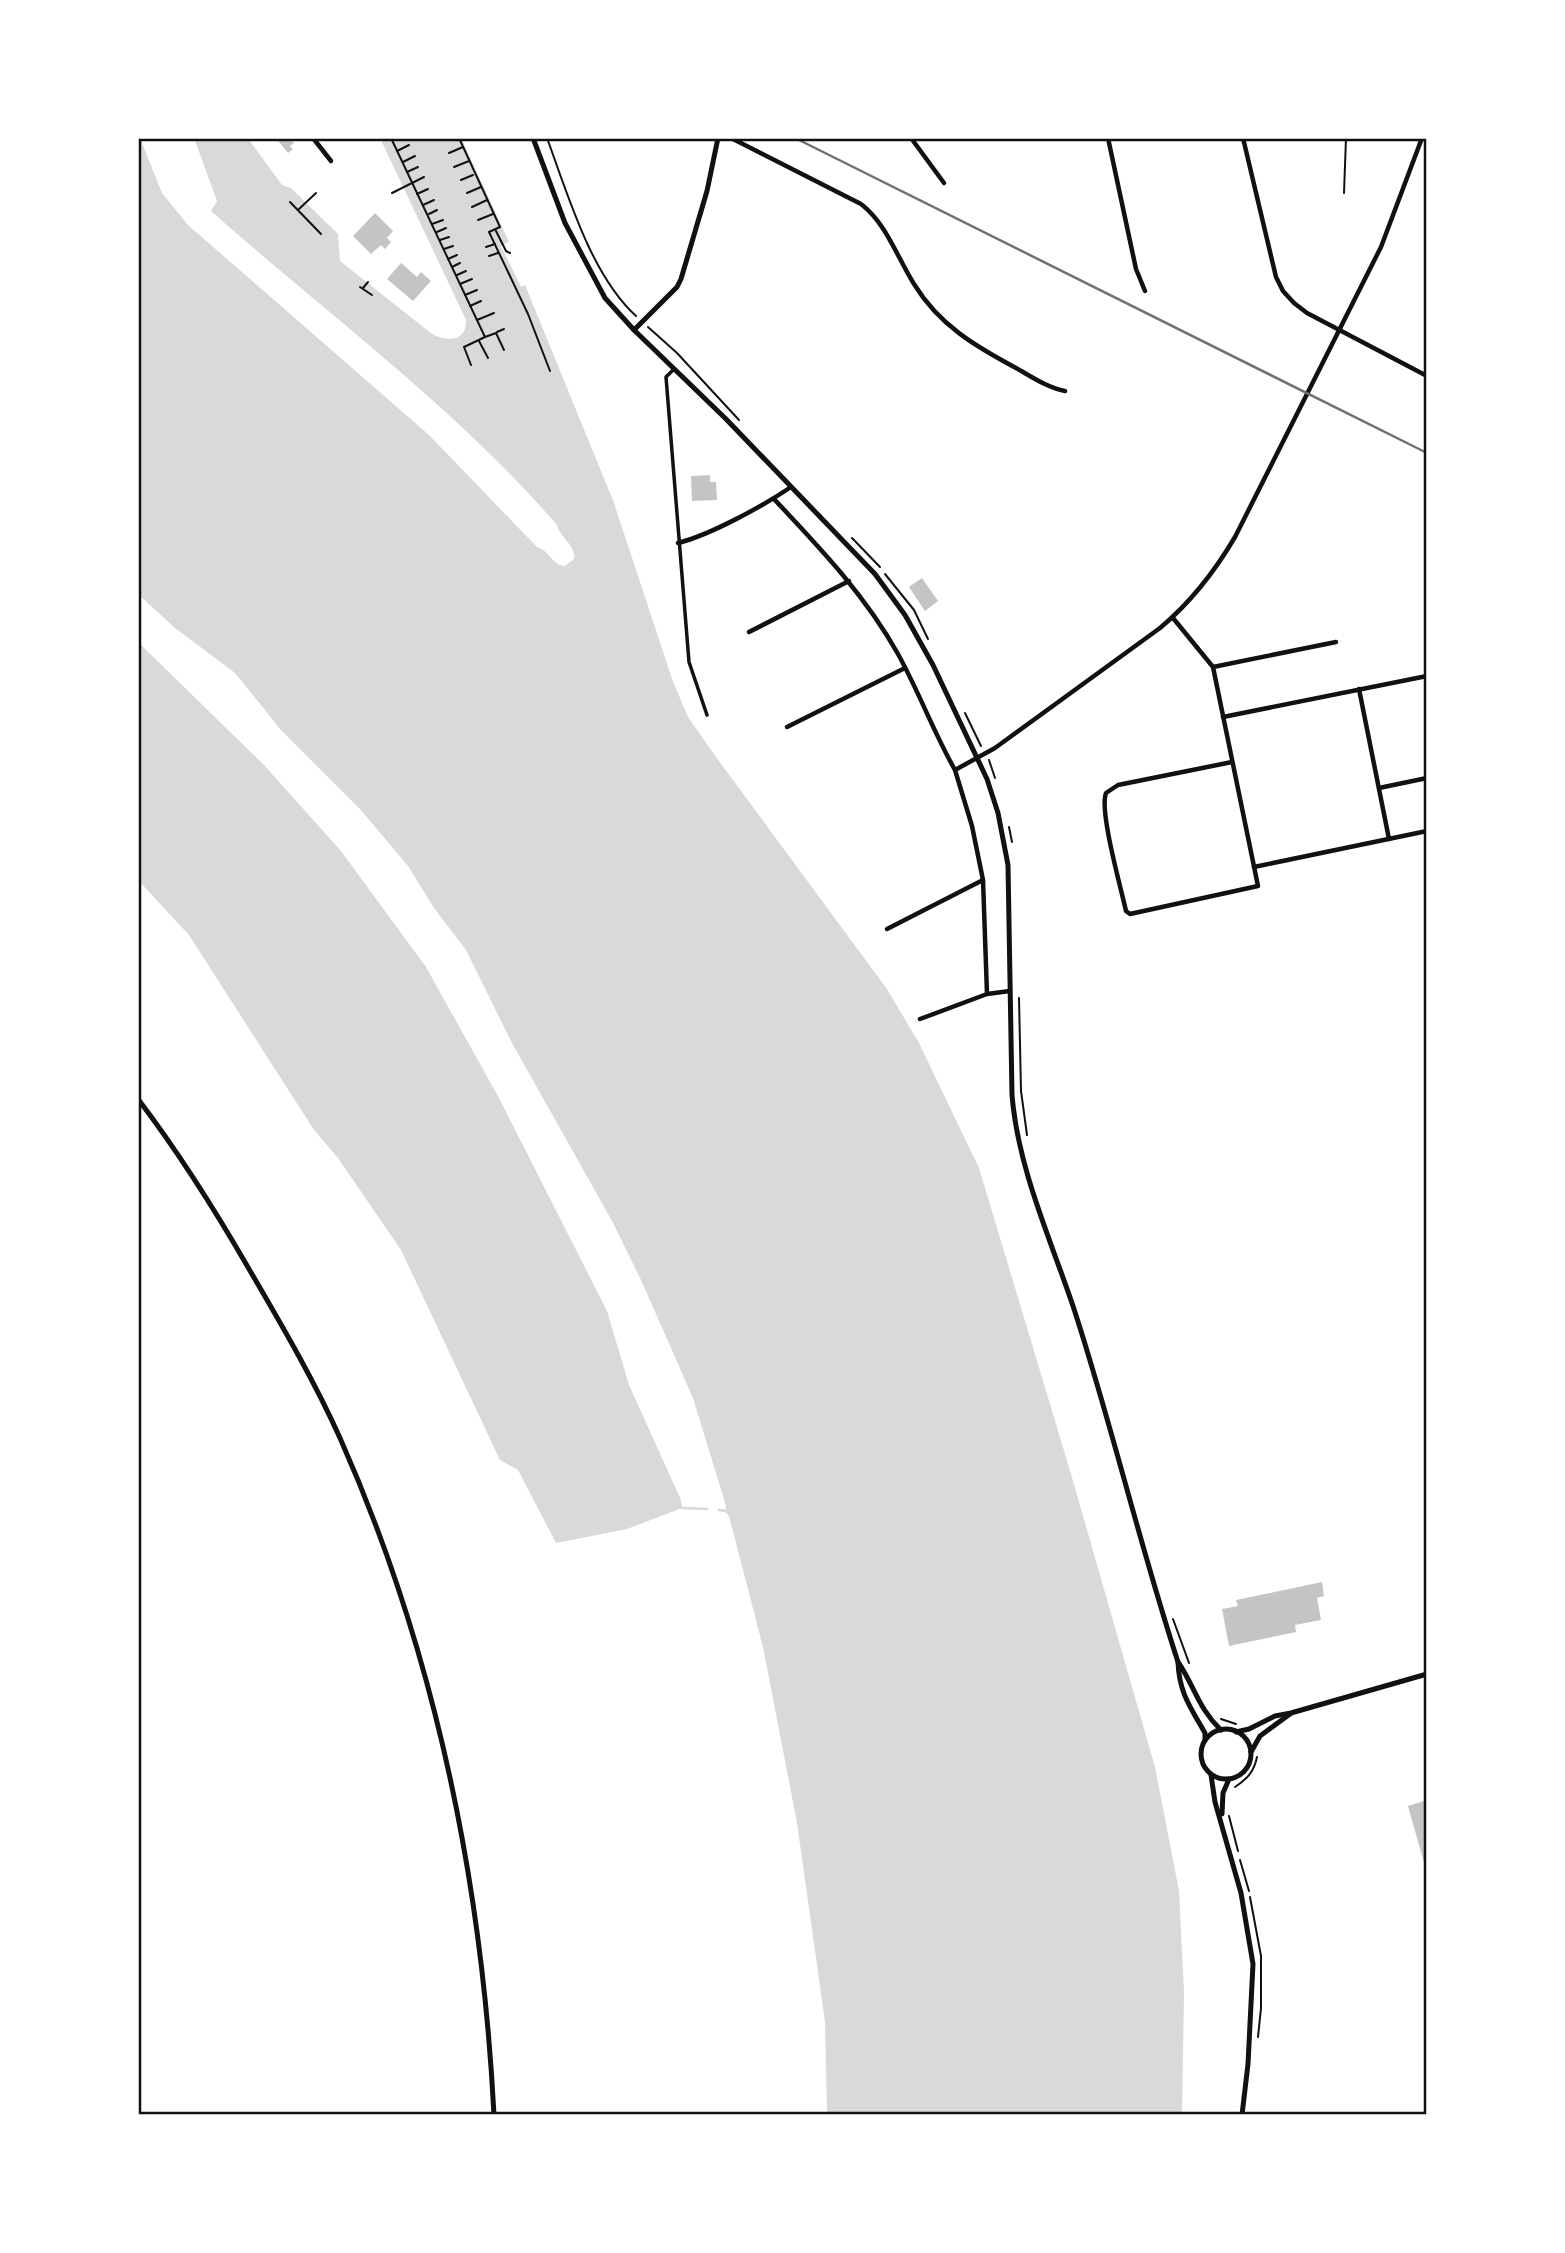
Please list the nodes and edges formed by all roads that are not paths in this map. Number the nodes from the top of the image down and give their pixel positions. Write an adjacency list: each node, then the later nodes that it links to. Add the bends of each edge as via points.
1 (313, 138): 10 (street)
2 (533, 138): 15 (street, via 587,268 605,298)
3 (718, 138): 15 (street, via 681,279)
4 (731, 138): 18 (street, via 861,204 876,218 923,299 947,325 980,349)
5 (911, 138): 11 (street)
6 (1108, 138): 13 (street, via 1136,269)
7 (1243, 138): 14 (street, via 1279,284 1301,308)
8 (1346, 138): 12 (lane)
9 (1422, 138): 14 (street, via 1381,247)
10 (331, 161)
11 (944, 183)
12 (1344, 193)
13 (1145, 291)
14 (1341, 329): 17 (street); 23 (street, via 1235,537)
15 (634, 330): 16 (street)
16 (674, 369): 19 (street); 21 (street, via 666,377)
17 (1427, 376)
18 (1065, 391)
19 (791, 487): 20 (street); 33 (street, via 890,592 933,665)
20 (774, 499): 21 (street); 22 (street)
21 (678, 543): 30 (street, via 689,662)
22 (849, 581): 24 (street); 27 (street)
23 (1173, 618): 26 (street); 33 (street)
24 (749, 632)
25 (1336, 642): 26 (street)
26 (1213, 667): 31 (street)
27 (905, 668): 32 (street); 35 (street)
28 (1427, 676): 29 (street)
29 (1359, 689): 31 (street); 37 (street)
30 (707, 715)
31 (1223, 717): 34 (street)
32 (787, 727)
33 (978, 758): 35 (street); 43 (street, via 998,813 1008,865)
34 (1232, 762): 40 (street); 40 (street, via 1118,785 1106,793 1108,828 1126,911 1130,914 1258,886)
35 (955, 770): 41 (street)
36 (1427, 778): 37 (street)
37 (1378, 788): 39 (street)
38 (1427, 831): 39 (street)
39 (1389, 839): 40 (street)
40 (1254, 867)
41 (983, 880): 42 (street); 44 (street)
42 (887, 929)
43 (1011, 991): 44 (street); 47 (street, via 1012,1095 1020,1145)
44 (987, 994): 45 (street)
45 (920, 1019)
46 (138, 1099): 57 (street, via 171,1142 293,1343 340,1438 397,1587 433,1707 464,1842 490,2032)
47 (1178, 1662): 50 (street, via 1201,1708); 52 (street, via 1182,1689)
48 (1427, 1674): 49 (street)
49 (1291, 1713): 51 (street); 53 (street, via 1260,1737)
50 (1221, 1730): 51 (street); 52 (street)
51 (1236, 1732): 53 (street, via 1248,1742)
52 (1205, 1740): 54 (street, via 1201,1761)
53 (1251, 1752): 55 (street, via 1244,1772)
54 (1211, 1774): 55 (street); 56 (street)
55 (1229, 1779): 56 (street)
56 (1221, 1820): 58 (street, via 1241,1893 1253,1964)
57 (494, 2115)
58 (1242, 2115)

